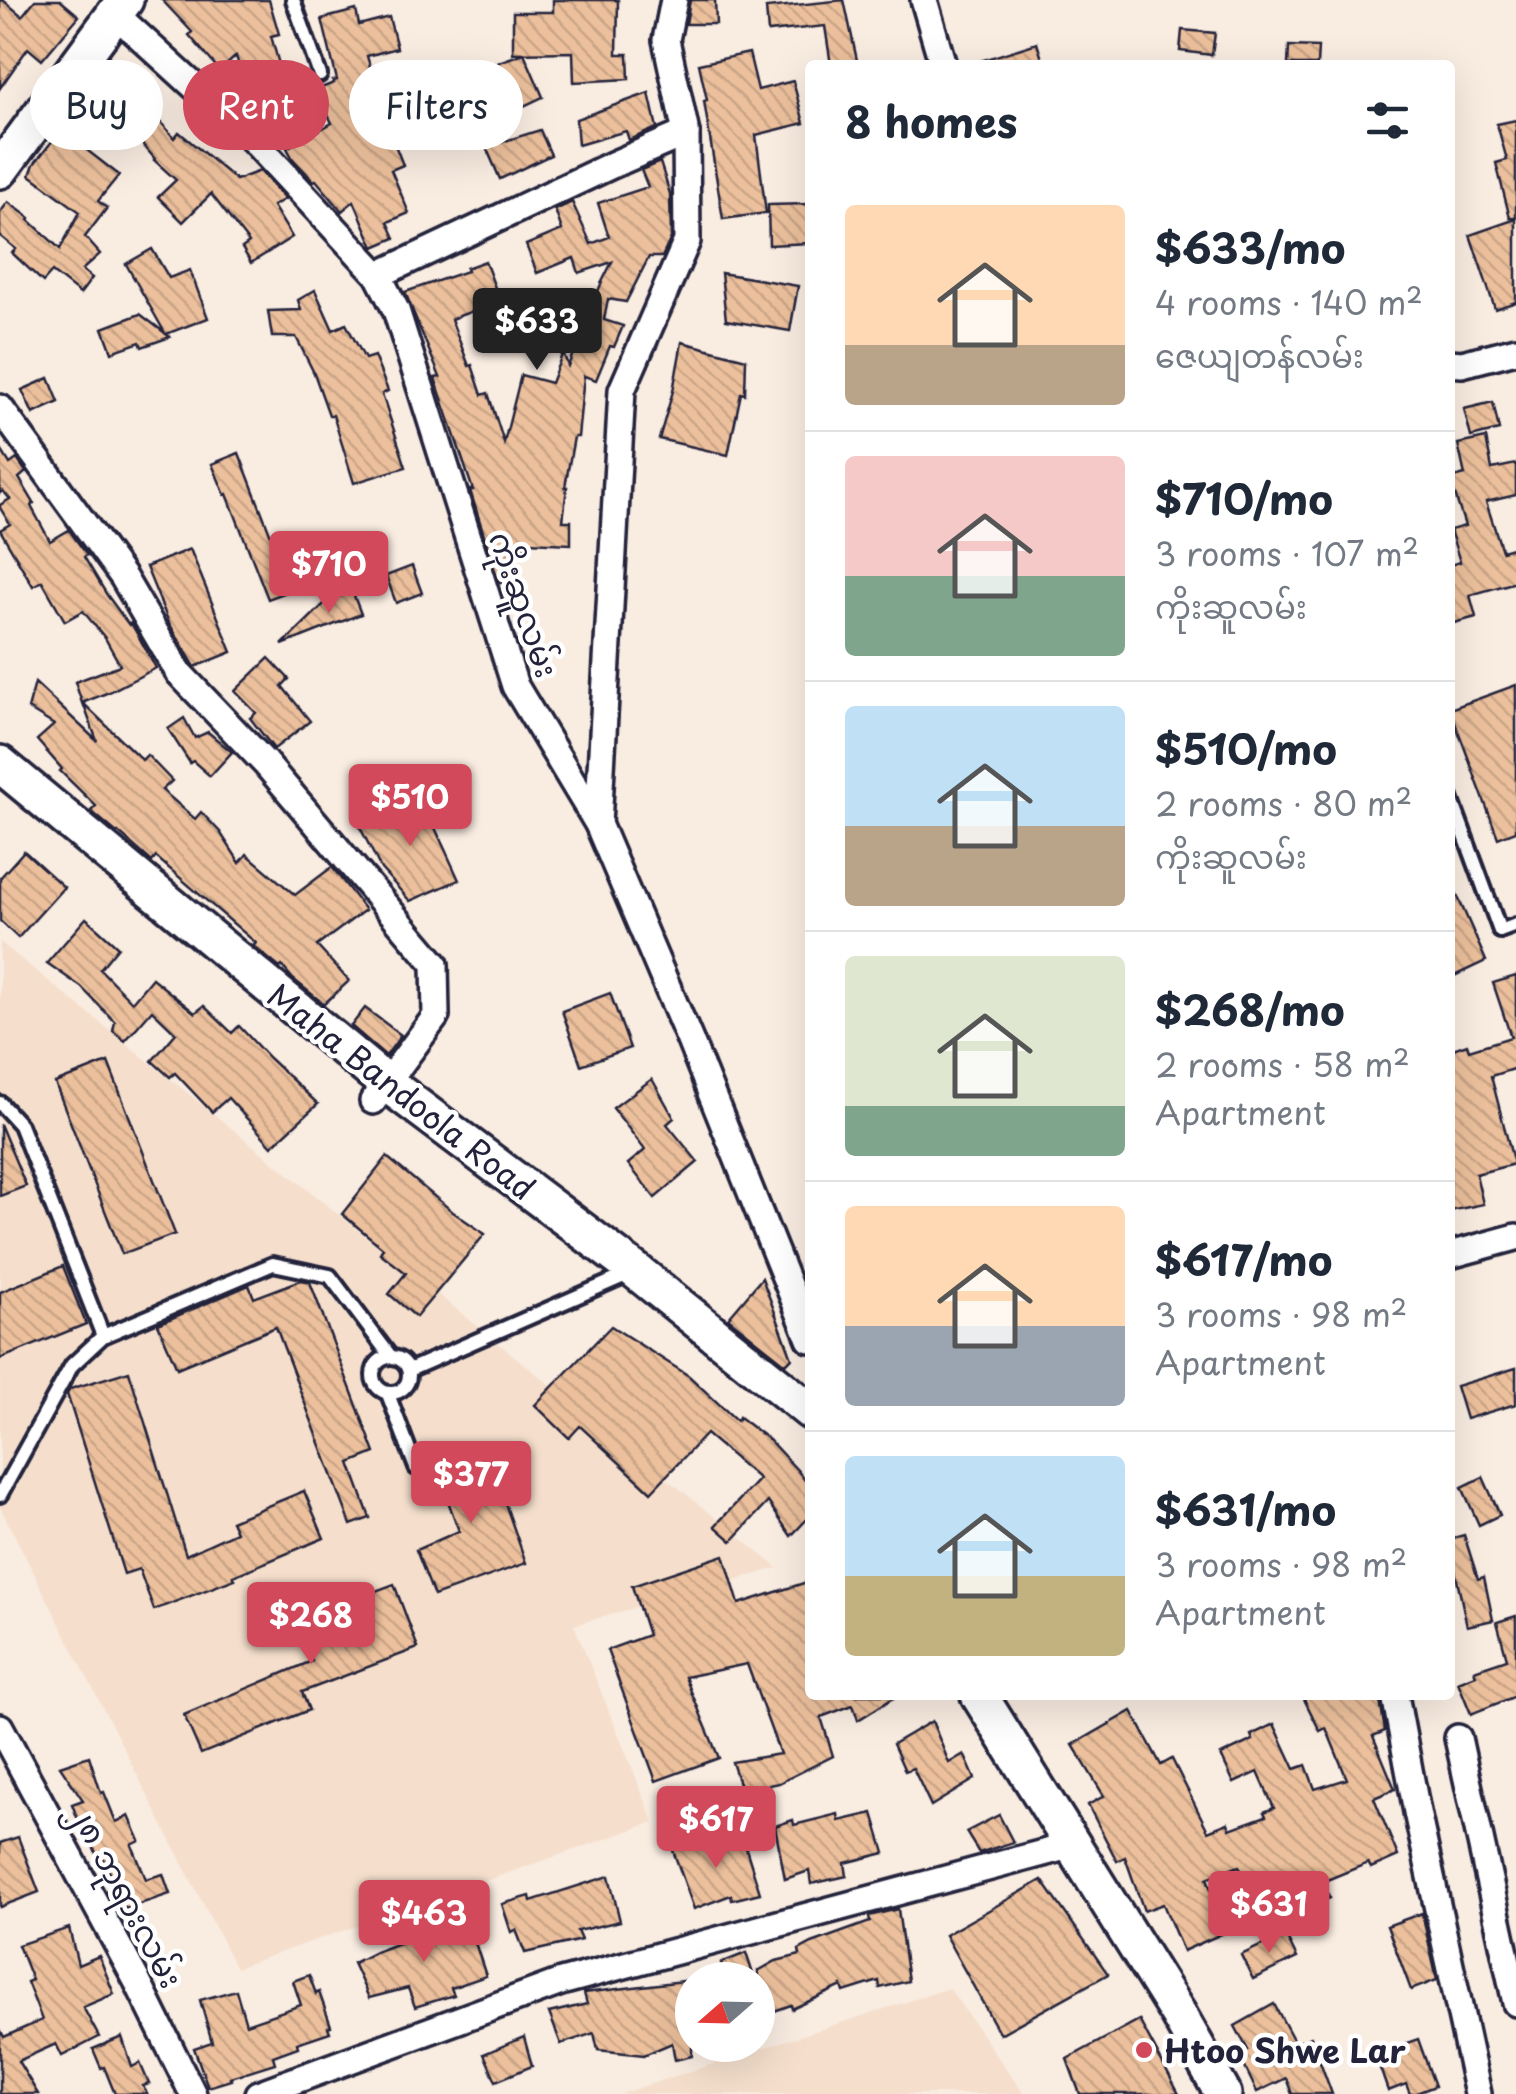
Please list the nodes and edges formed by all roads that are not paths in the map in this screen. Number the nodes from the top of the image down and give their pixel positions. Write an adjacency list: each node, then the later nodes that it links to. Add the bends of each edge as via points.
1 (293, 0): 5 (lane)
2 (674, 0): 7 (street, via 666,40)
3 (924, 0): 6 (street)
4 (113, 4): 8 (main road); 9 (street, ကိုးဆူလမ်း)
5 (315, 60)
6 (941, 60)
7 (686, 133): 9 (street); 16 (street, via 687,240 622,390)
8 (6, 151)
9 (378, 275): 16 (street, ကိုးဆူလမ်း, via 396,310 515,686)
10 (1516, 350): 11 (street)
11 (1455, 363)
12 (0, 408): 18 (street, via 123,577 179,673 265,763 435,964 436,1016)
13 (0, 764): 18 (main road, Maha Bandoola Road)
14 (0, 792): 18 (main road, Maha Bandoola Road)
15 (1455, 808): 17 (lane, via 1500,930)
16 (598, 824): 23 (street, ကိုးဆူလမ်း)
17 (1516, 925)
18 (380, 1092): 22 (main road, Maha Bandoola Road)
19 (0, 1103): 24 (lane, via 20,1125)
20 (1516, 1238): 21 (street)
21 (1455, 1255)
22 (624, 1276): 26 (lane); 28 (main road, Maha Bandoola Road); 29 (main road, Maha Bandoola Road)
23 (805, 1326)
24 (103, 1336): 25 (lane, via 273,1264 330,1276); 31 (lane, via 72,1365)
25 (391, 1357): 26 (lane); 27 (lane, via 380,1361 373,1376)
26 (409, 1370): 27 (lane, via 405,1387)
27 (388, 1394): 30 (lane)
28 (805, 1407)
29 (805, 1432)
30 (416, 1468)
31 (0, 1496)
32 (982, 1700): 37 (main road)
33 (1007, 1700): 42 (main road)
34 (1396, 1700): 43 (street)
35 (0, 1726): 39 (street, ၂၈ ဘုရားလမ်း)
36 (1458, 1738): 38 (street)
37 (1074, 1845): 40 (street, via 561,1982); 41 (main road)
38 (1516, 2003)
39 (193, 2094)
40 (258, 2094)
41 (1223, 2094)
42 (1247, 2094)
43 (1478, 2094)

